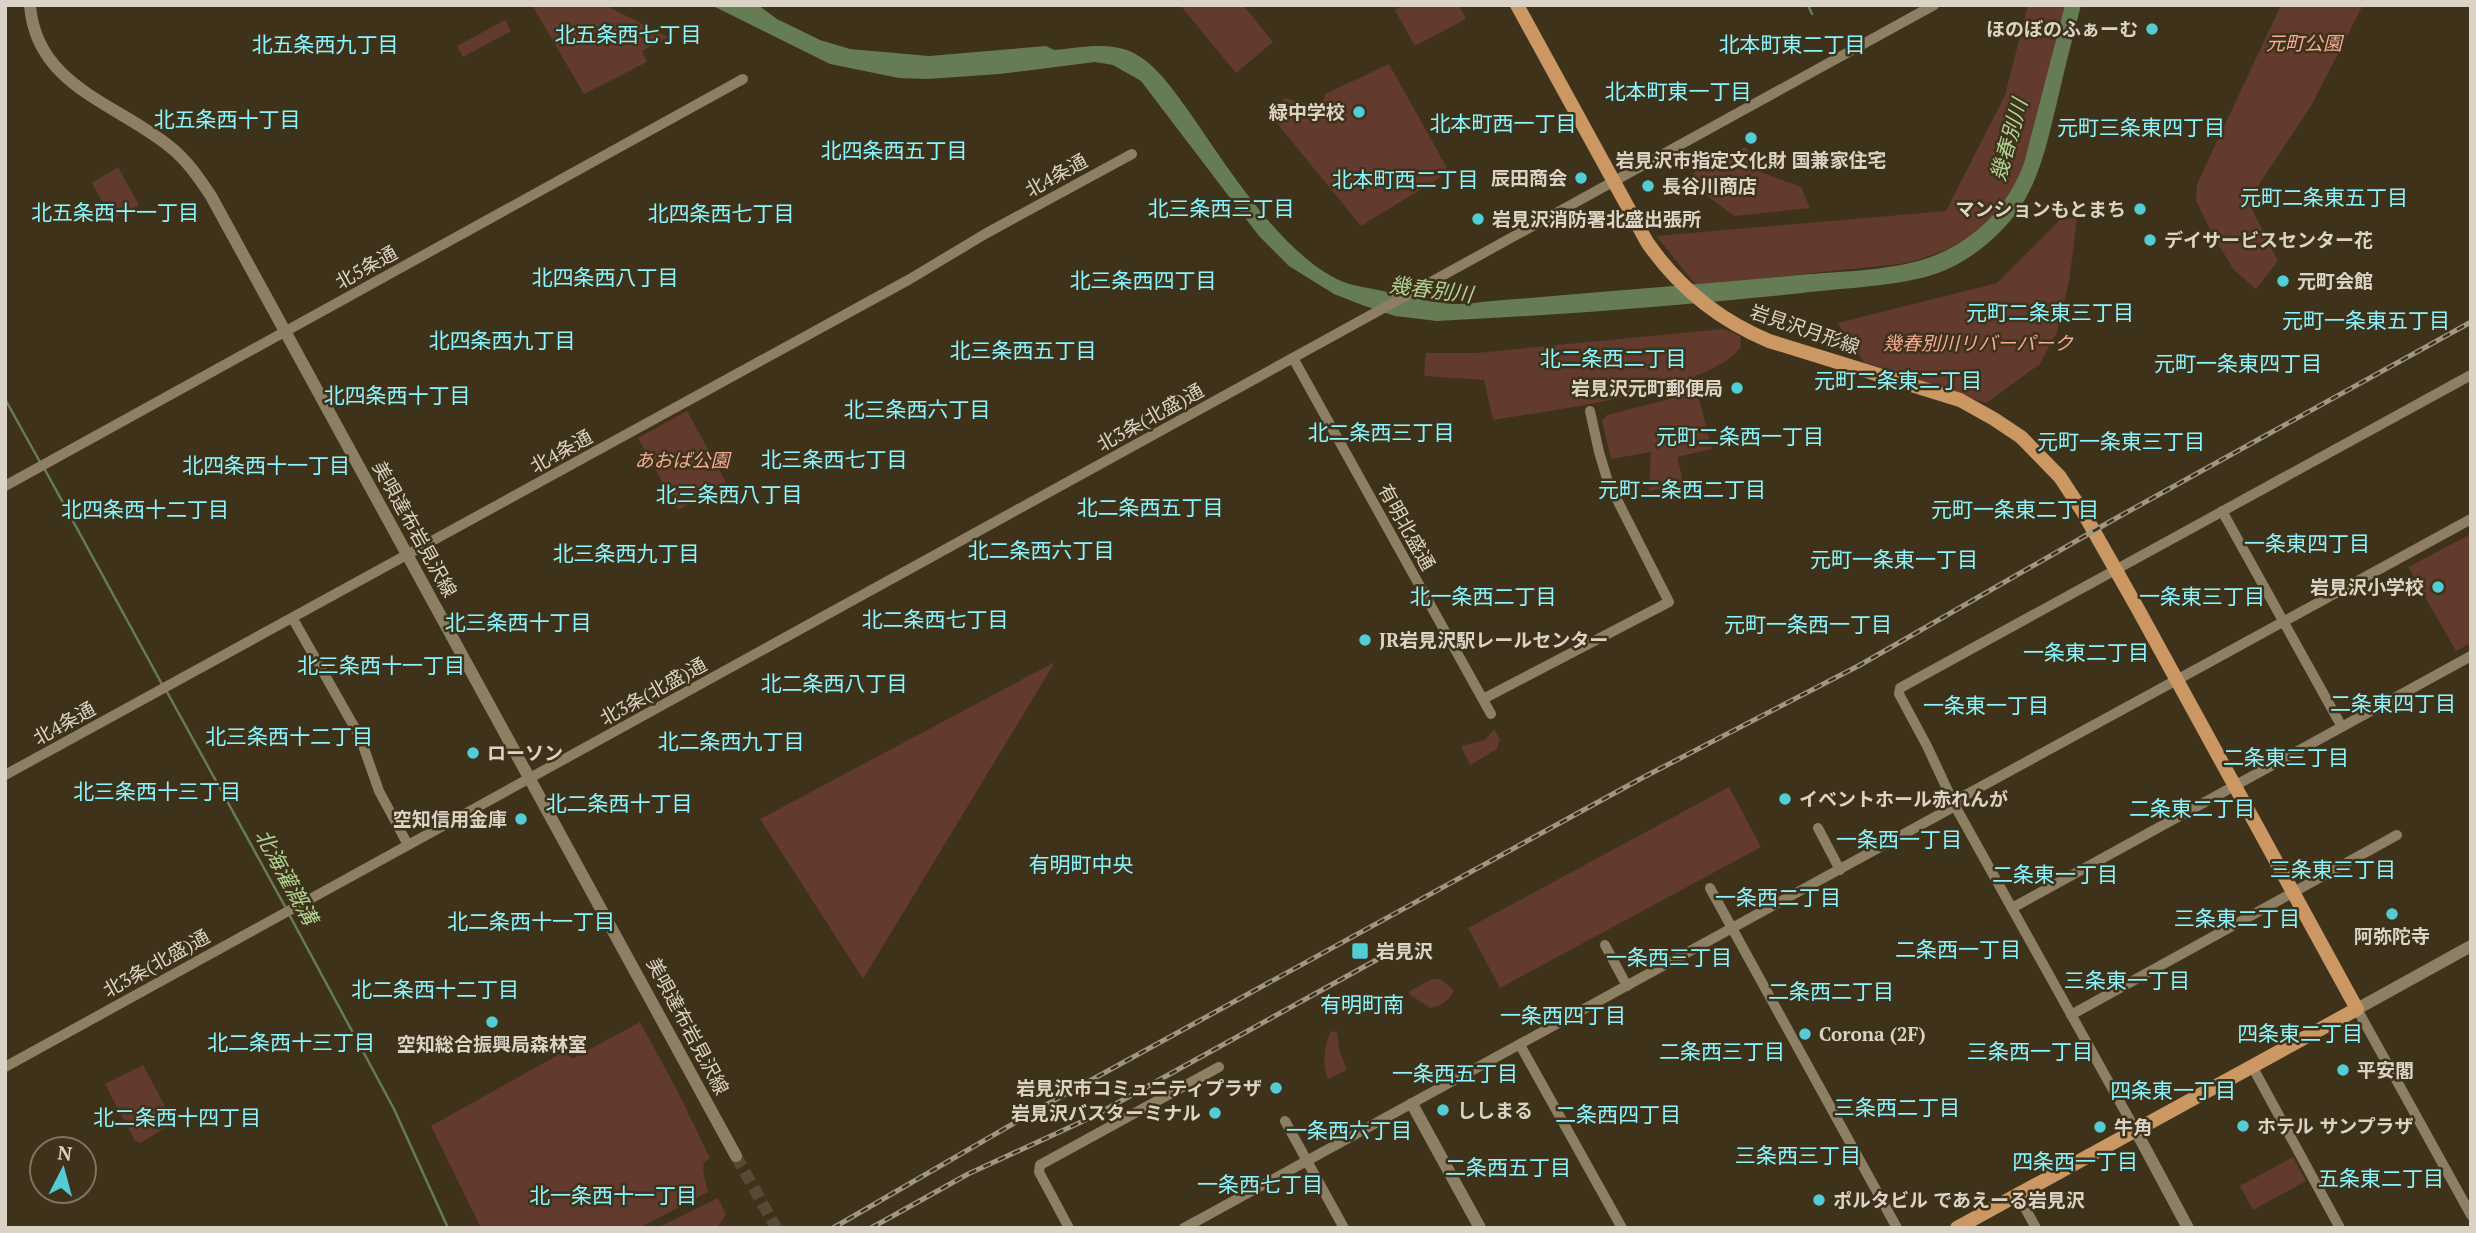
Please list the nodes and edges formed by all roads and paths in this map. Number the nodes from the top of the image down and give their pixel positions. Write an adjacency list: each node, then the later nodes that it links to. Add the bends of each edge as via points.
1 (30, 5): 7 (main road, 美唄達布岩見沢線, via 40,43 60,72 169,146 199,177)
2 (1517, 5): 6 (main road, 岩見沢月形線)
3 (1934, 5): 6 (street)
4 (743, 79): 7 (street, 北5条通)
5 (1132, 154): 14 (street, 北4条通)
6 (1614, 182): 8 (street, 北3条(北盛)通); 25 (main road, 岩見沢月形線, via 1662,264 1720,316 1769,341 1968,404 2021,437 2060,477 2083,512)
7 (286, 331): 11 (street, 北5条通); 14 (main road, 美唄達布岩見沢線)
8 (1293, 358): 20 (street, 有明北盛通); 24 (street, 北3条(北盛)通)
9 (2471, 375): 12 (street)
10 (1590, 411): 20 (street, via 1608,482 1669,602)
11 (5, 486)
12 (2222, 511): 16 (street); 26 (street, via 1902,686 1899,694)
13 (2471, 519): 16 (street)
14 (407, 555): 15 (street, 北4条通); 24 (main road, 美唄達布岩見沢線)
15 (293, 619): 23 (street, 北4条通); 29 (street, via 360,737 379,791)
16 (2283, 620): 18 (street); 22 (street)
17 (2471, 656): 22 (street)
18 (2184, 676)
19 (2171, 682): 26 (street, via 1962,797)
20 (1483, 699): 21 (street, 有明北盛通)
21 (1490, 714)
22 (2342, 727): 25 (street)
23 (5, 775)
24 (530, 779): 29 (street, 北3条(北盛)通); 47 (main road, 美唄達布岩見沢線)
25 (2236, 786): 32 (main road); 33 (street)
26 (1955, 806): 30 (street); 33 (street)
27 (1818, 828): 30 (street)
28 (2396, 835): 32 (street)
29 (408, 845): 42 (street, 北3条(北盛)通)
30 (1840, 870): 34 (street)
31 (1710, 888): 34 (street)
32 (2293, 891): 38 (main road); 39 (street)
33 (2012, 908): 39 (street)
34 (1733, 928): 37 (street); 56 (street)
35 (1605, 945): 37 (street)
36 (2471, 946): 38 (main road)
37 (1627, 986): 40 (street)
38 (2357, 1009): 41 (main road); 50 (street)
39 (2071, 1015): 46 (street)
40 (1520, 1045): 44 (street); 55 (street)
41 (2252, 1066): 46 (main road); 60 (street)
42 (5, 1067)
43 (1219, 1067): 51 (street, via 1040,1165 1038,1172)
44 (1412, 1104): 48 (street); 54 (main road)
45 (1285, 1121): 48 (street)
46 (2136, 1131): 49 (main road); 59 (main road)
47 (736, 1156)
48 (1308, 1161): 52 (street); 53 (street)
49 (2018, 1195): 57 (main road); 58 (street)
50 (2471, 1215)
51 (1069, 1228)
52 (1184, 1228)
53 (1344, 1228)
54 (1480, 1228)
55 (1622, 1228)
56 (1897, 1228)
57 (1957, 1228)
58 (2036, 1228)
59 (2188, 1228)
60 (2340, 1228)

